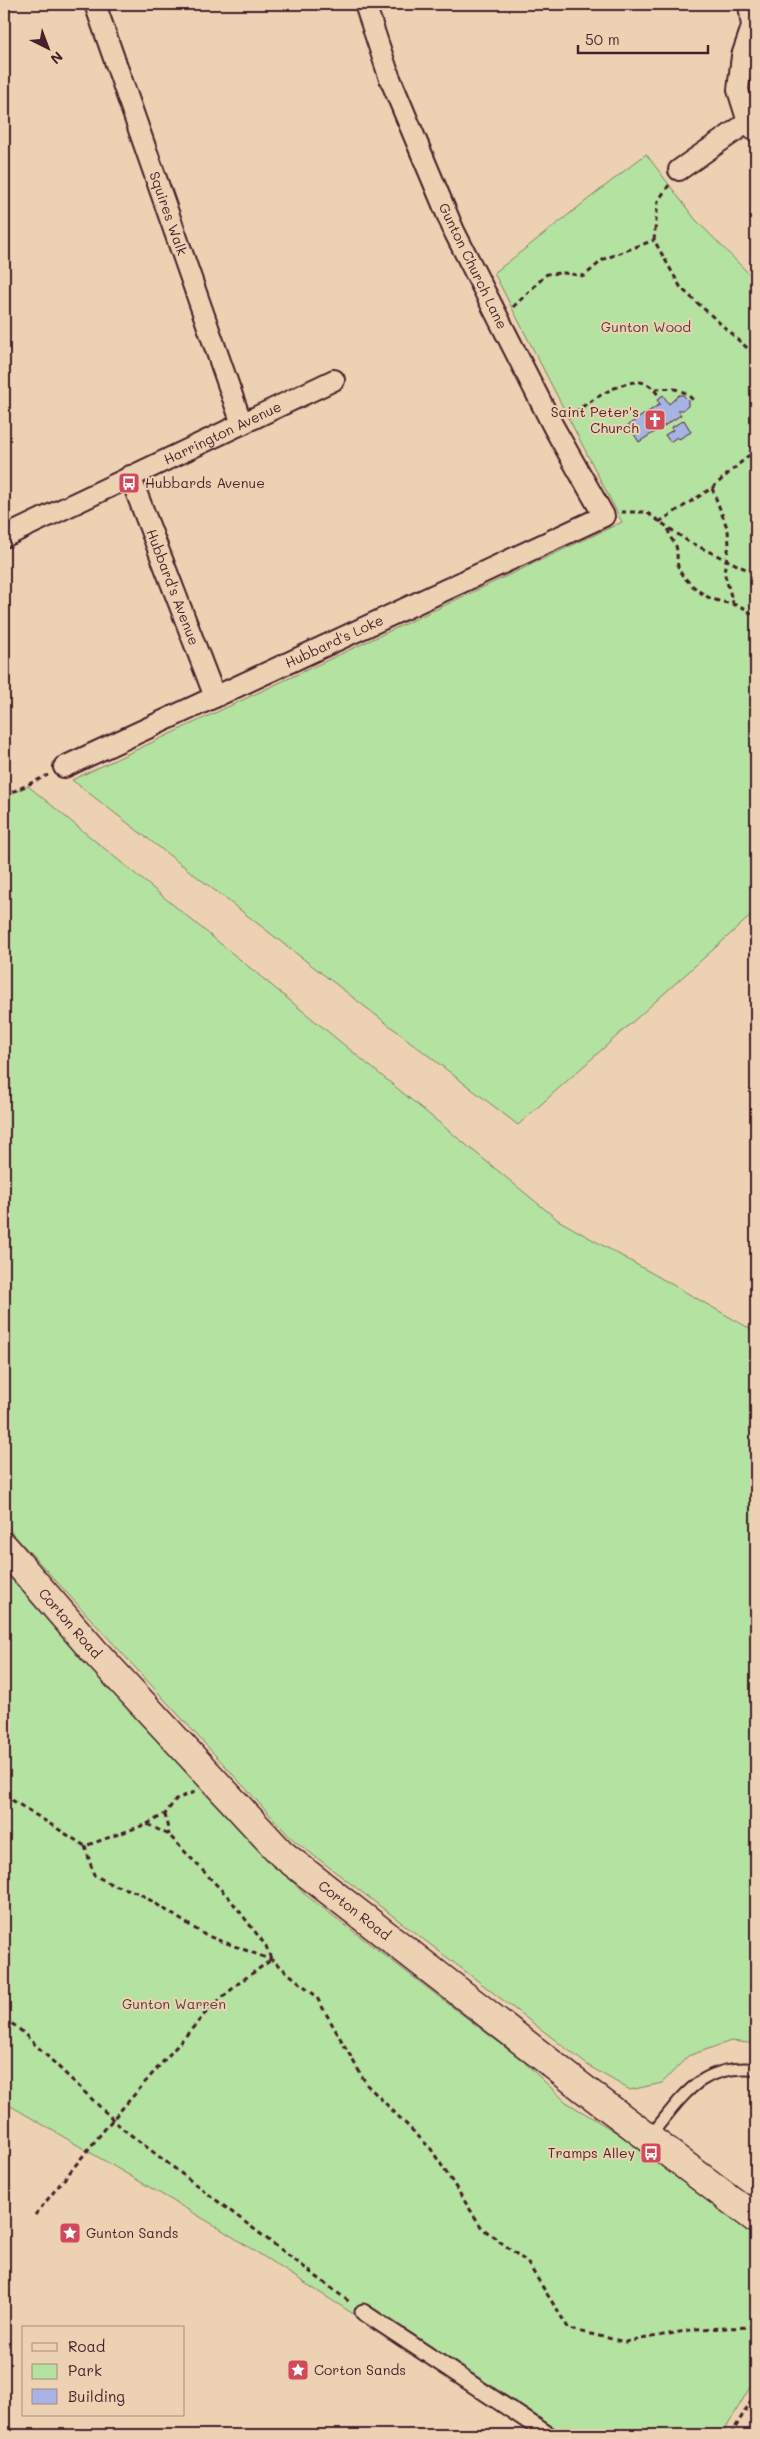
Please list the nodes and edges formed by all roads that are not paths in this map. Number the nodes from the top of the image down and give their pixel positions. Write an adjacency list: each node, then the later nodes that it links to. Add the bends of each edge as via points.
1 (94, 4): 7 (street, Squires Walk)
2 (365, 4): 9 (street, Gunton Church Lane, via 390,76 454,231 553,426)
3 (749, 4): 4 (street, via 752,27 742,56 738,90)
4 (752, 127): 5 (street)
5 (679, 170)
6 (334, 380): 7 (street, Harrington Avenue)
7 (242, 424): 8 (street, Harrington Avenue)
8 (130, 476): 10 (street, Harrington Avenue); 11 (street, Hubbard's Avenue)
9 (610, 514): 11 (street, Hubbard's Loke)
10 (4, 537)
11 (215, 697): 12 (street, Hubbard's Loke)
12 (64, 767)
13 (4, 1547): 15 (main road, Corton Road, via 93,1650 282,1854)
14 (756, 2069): 15 (lane, via 736,2068 714,2073 691,2087)
15 (650, 2137): 16 (main road, Corton Road)
16 (756, 2219)
17 (363, 2312): 18 (street)
18 (549, 2435)

